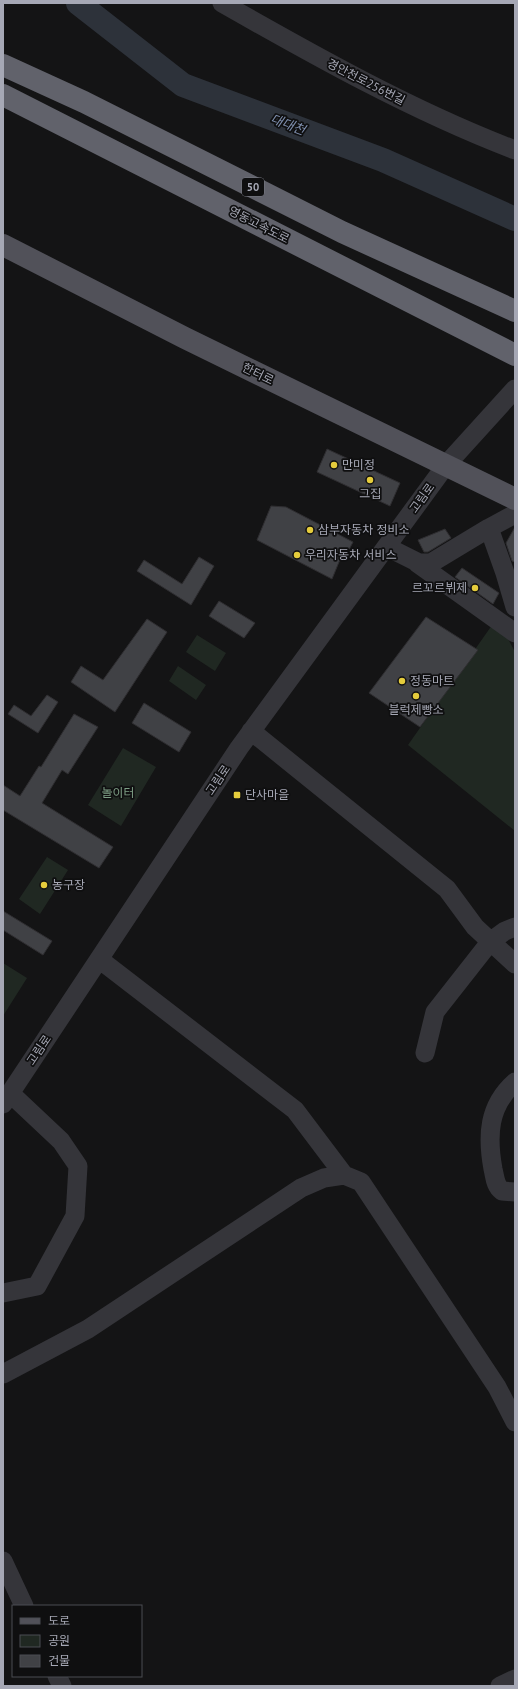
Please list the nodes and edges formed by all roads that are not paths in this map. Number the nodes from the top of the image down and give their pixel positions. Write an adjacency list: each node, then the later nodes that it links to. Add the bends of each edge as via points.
1 (222, 3): 4 (street, 경안천로256번길, via 307,52 397,98)
2 (3, 66): 6 (highway, 50, via 84,102 342,232)
3 (3, 95): 7 (highway, 영동고속도로)
4 (515, 150)
5 (3, 245): 9 (main road, 한터로)
6 (510, 308)
7 (515, 355)
8 (515, 389): 9 (street, 고림로)
9 (446, 465): 10 (main road, 한터로); 13 (street, 고림로)
10 (515, 499)
11 (515, 514): 12 (street)
12 (489, 528): 14 (street, via 431,563); 15 (street, via 506,573)
13 (387, 547): 14 (street); 17 (street, 고림로)
14 (417, 563): 16 (street)
15 (515, 607)
16 (515, 633)
17 (251, 731): 19 (street, via 447,889 475,927); 20 (street, 고림로)
18 (515, 927): 19 (street)
19 (490, 942): 21 (street); 22 (street, via 435,1012)
20 (99, 959): 24 (street, 고림로); 25 (street, via 295,1110)
21 (515, 964)
22 (425, 1053)
23 (515, 1082): 26 (street, via 500,1101 491,1119 489,1131 490,1155 496,1184 502,1191)
24 (7, 1099): 27 (street, via 61,1141 78,1166 75,1216 37,1286)
25 (344, 1175): 28 (street, via 324,1178 300,1188 88,1329); 29 (street, via 361,1182 497,1386)
26 (515, 1192)
27 (3, 1294)
28 (3, 1374)
29 (515, 1422)
30 (3, 1561): 31 (street)
31 (24, 1605)
32 (58, 1677): 34 (street)
33 (515, 1679): 35 (street)
34 (62, 1686)
35 (500, 1686)

